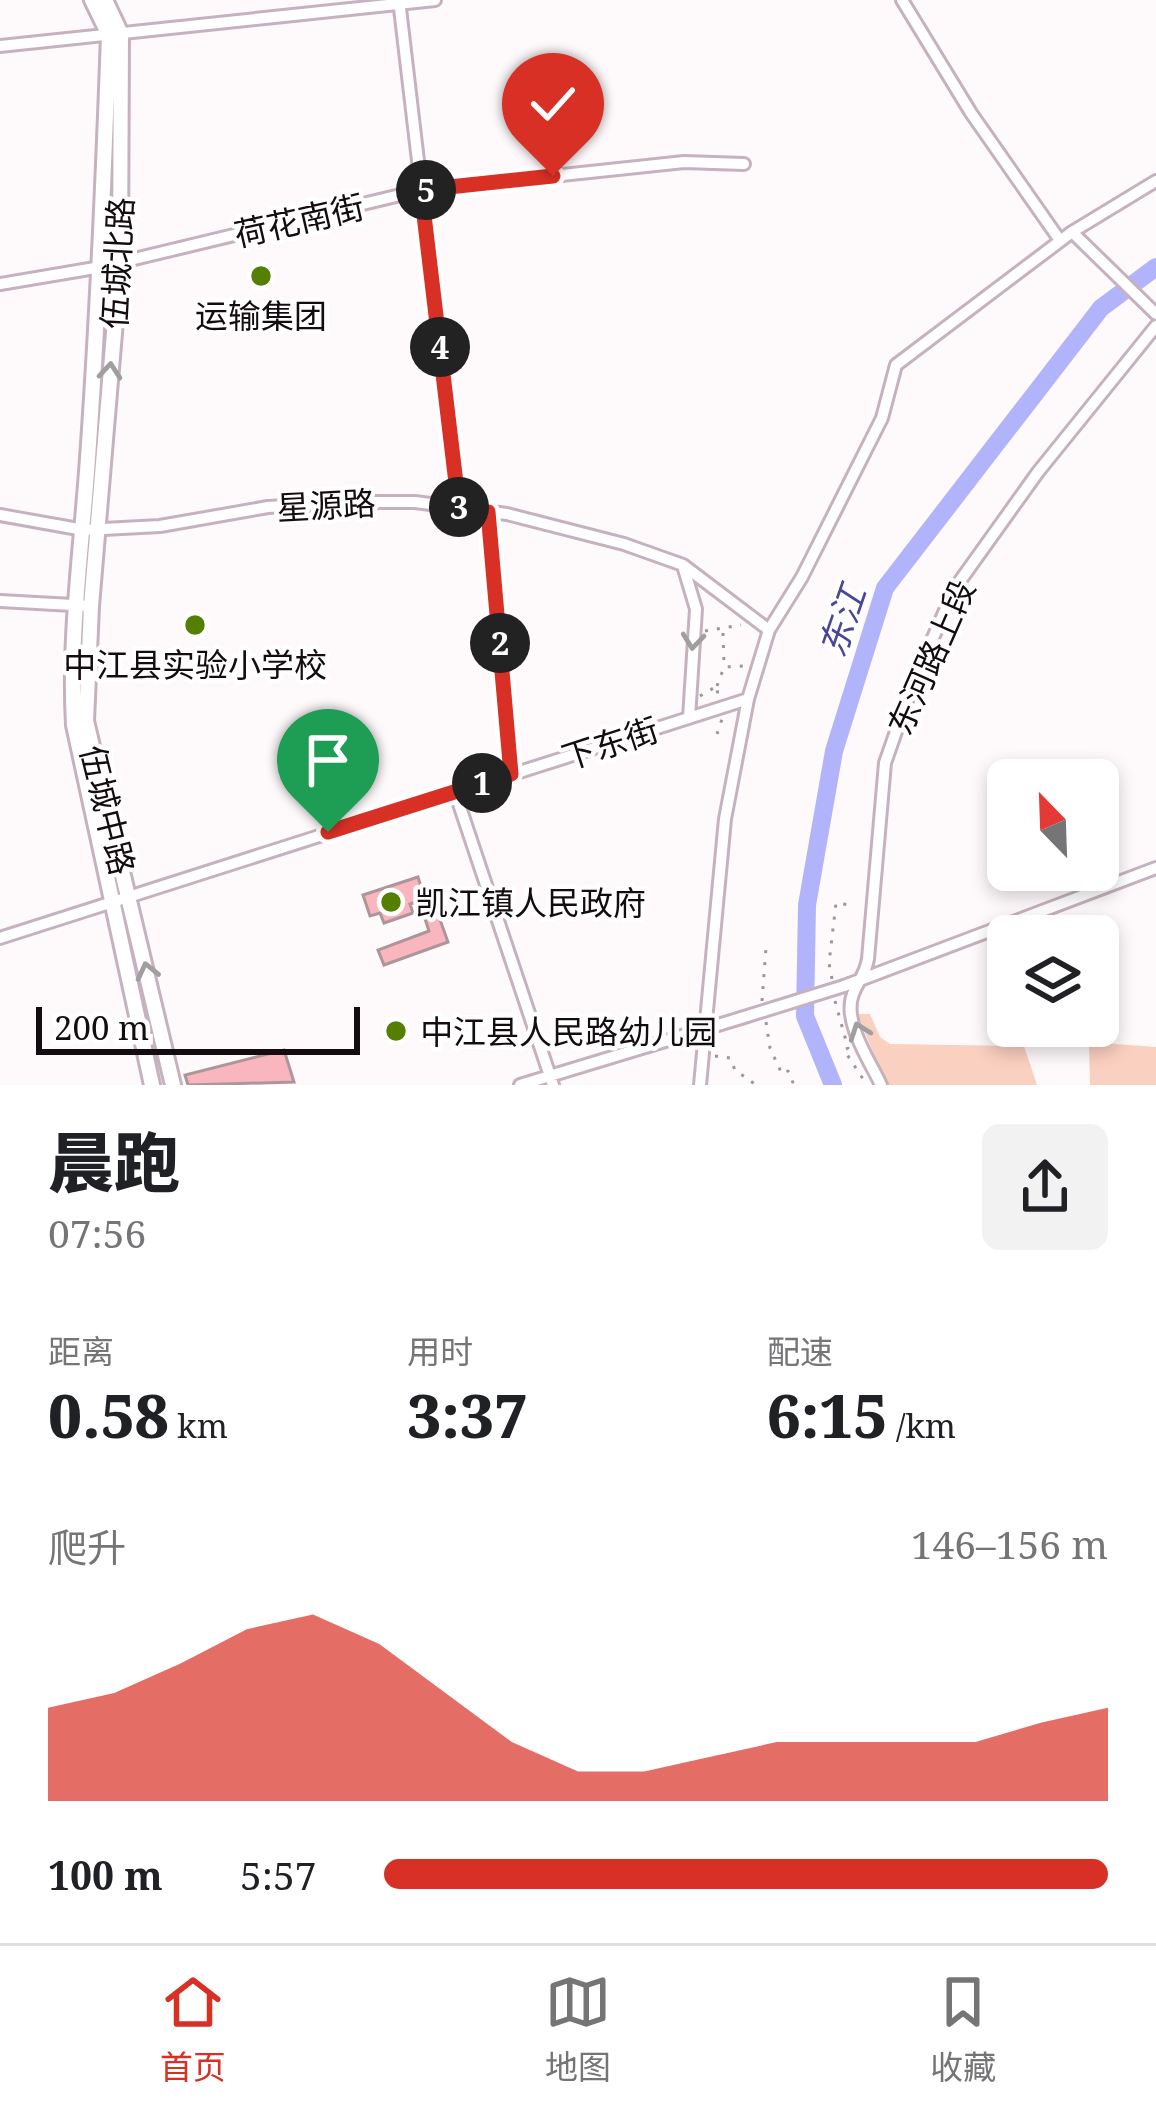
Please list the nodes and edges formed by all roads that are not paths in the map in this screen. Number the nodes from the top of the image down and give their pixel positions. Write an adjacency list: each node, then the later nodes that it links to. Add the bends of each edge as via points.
1 (92, 0): 6 (main road, 伍城北路)
2 (105, 0): 6 (main road, 伍城北路)
3 (435, 0): 5 (street)
4 (902, 0): 12 (street)
5 (400, 2): 6 (street); 10 (street)
6 (115, 35): 7 (street); 13 (main road, 伍城北路); 14 (main road, 伍城北路)
7 (0, 46)
8 (744, 164): 10 (street, 荷花南街, via 684,162)
9 (1156, 181): 11 (street)
10 (421, 190): 13 (street, 荷花南街); 18 (street)
11 (1072, 232): 12 (street); 16 (street)
12 (1059, 239): 25 (street, via 896,365 882,418)
13 (120, 262): 14 (street, 荷花南街); 21 (main road, 伍城北路, one-way to 13)
14 (101, 267): 15 (street, 荷花南街); 21 (main road, 伍城北路)
15 (0, 284)
16 (1154, 312)
17 (1156, 326): 34 (street, 东河路上段, via 956,588 921,664 886,763)
18 (459, 508): 19 (street, 星源路); 21 (street, 星源路, via 268,507)
19 (488, 512): 22 (street, 星源路); 28 (street)
20 (0, 515): 21 (street, 星源路)
21 (90, 530): 24 (main road, 伍城中路)
22 (683, 566): 25 (street, 星源路); 27 (street, one-way to 27, via 696,609)
23 (0, 601): 24 (street)
24 (83, 606): 31 (main road, 伍城中路, via 86,721); 32 (main road, 伍城中路, via 74,725)
25 (769, 630): 26 (street)
26 (748, 699): 27 (street, 下东街); 35 (street, via 725,819)
27 (689, 718): 28 (street, 下东街)
28 (511, 774): 29 (street, 下东街)
29 (455, 792): 31 (street, 下东街); 36 (street)
30 (1156, 868): 34 (street)
31 (129, 896): 32 (street, 下东街); 38 (main road, 伍城中路, one-way to 31)
32 (112, 902): 33 (street, 下东街); 37 (main road, 伍城中路)
33 (0, 938)
34 (864, 978): 35 (street, bridge); 41 (street, 东河路上段, one-way to 34, via 851,1009)
35 (703, 1029): 36 (street); 40 (street)
36 (551, 1081): 39 (street)
37 (152, 1085)
38 (173, 1085)
39 (520, 1085)
40 (700, 1085)
41 (881, 1085)

